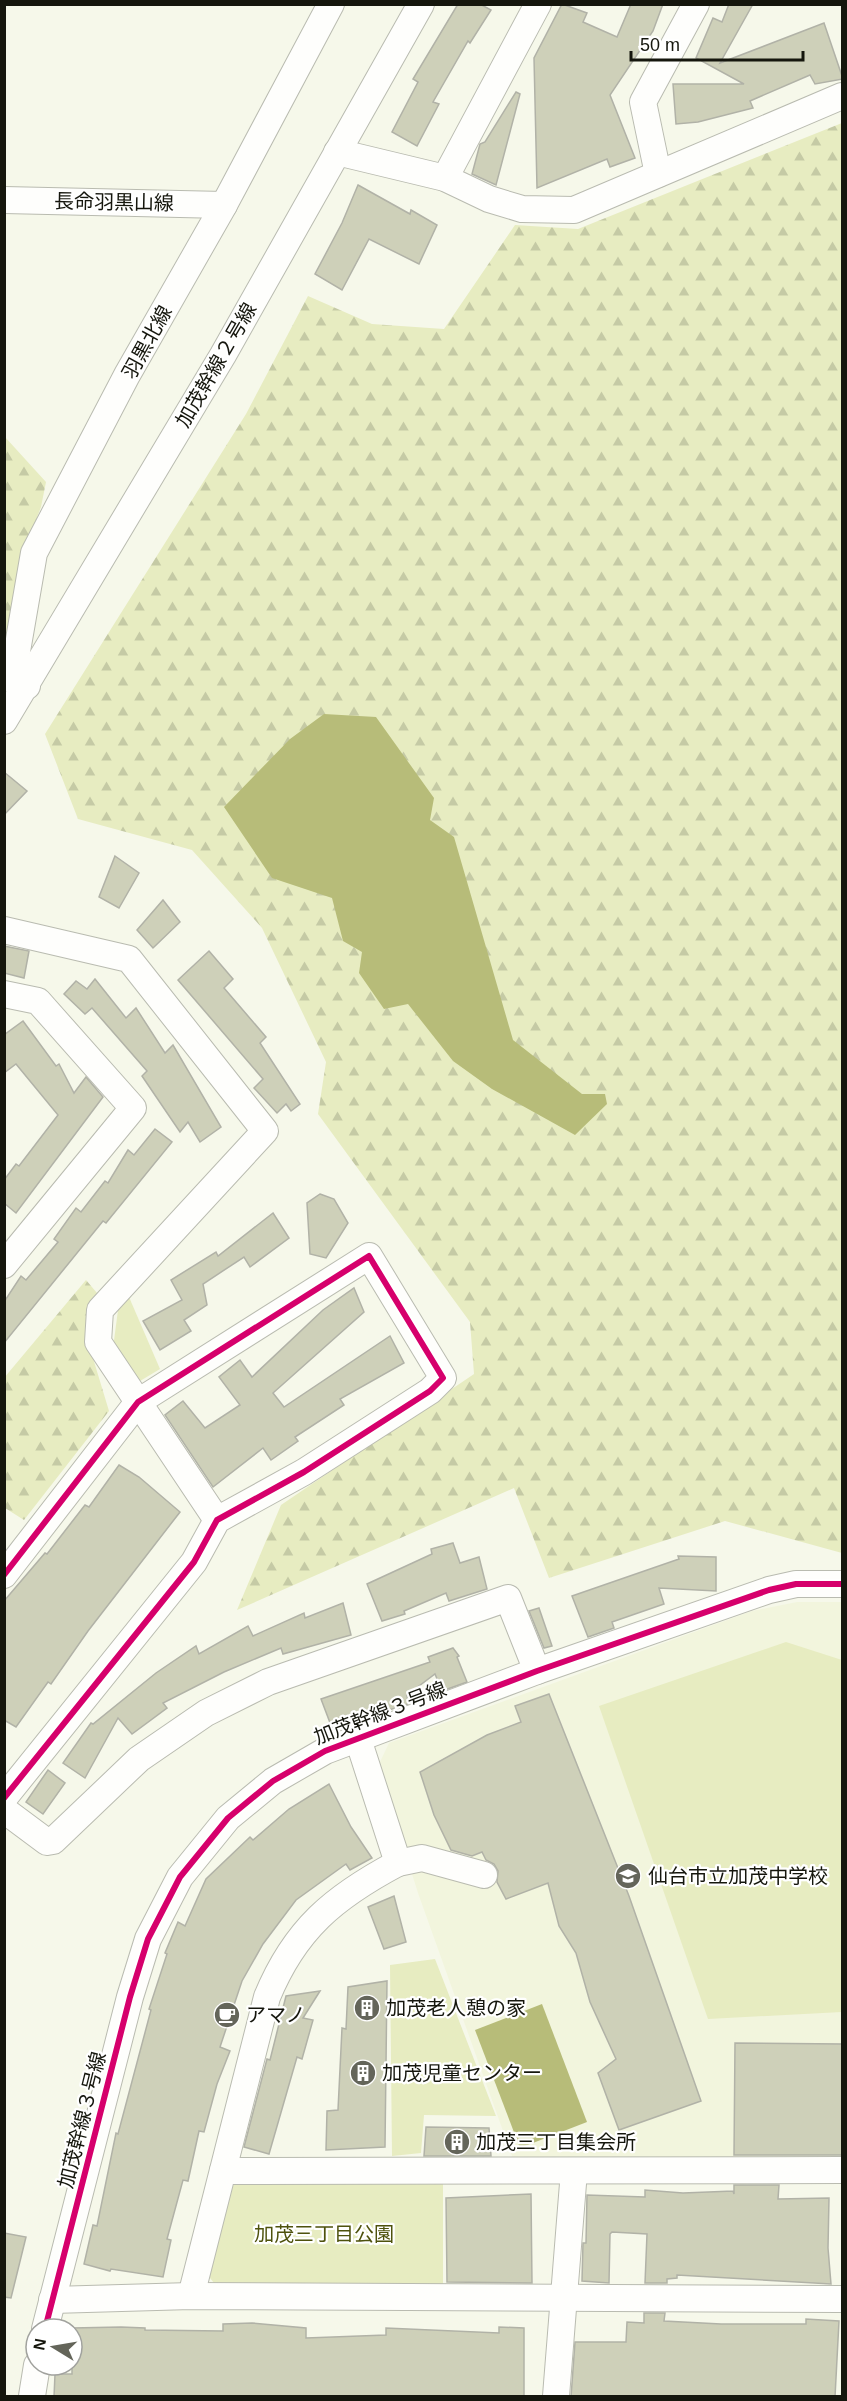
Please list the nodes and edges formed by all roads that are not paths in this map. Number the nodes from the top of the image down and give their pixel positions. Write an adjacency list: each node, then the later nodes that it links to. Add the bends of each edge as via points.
1 (332, 4): 10 (street, 羽黒北線)
2 (422, 4): 6 (street, 加茂幹線２号線)
3 (538, 4): 8 (street)
4 (696, 4): 7 (street, via 643,102)
5 (843, 96): 7 (street)
6 (337, 152): 8 (street); 11 (street, 加茂幹線２号線, via 223,355)
7 (658, 174): 8 (street, via 574,210 522,209 489,199)
8 (445, 178)
9 (4, 200): 10 (street, 長命羽黒山線)
10 (224, 205): 11 (street, 羽黒北線, via 34,553 12,680)
11 (27, 686): 12 (street, 加茂幹線２号線)
12 (4, 721)
13 (4, 930): 16 (street, via 129,960 265,1131 100,1310 98,1342)
14 (4, 993): 15 (street, via 38,1001 133,1108)
15 (4, 1265)
16 (138, 1402): 17 (street); 17 (street, via 369,1256 443,1378 430,1391 304,1472); 18 (street)
17 (217, 1520): 22 (street, via 194,1562)
18 (4, 1575)
19 (843, 1584): 20 (street, 加茂幹線３号線, via 796,1584 769,1590)
20 (537, 1671): 21 (street, 加茂幹線３号線); 23 (street, via 508,1598 268,1682 206,1713 139,1759 53,1841 47,1842)
21 (358, 1739): 24 (street); 32 (street, 加茂幹線３号線, via 297,1765 250,1797 193,1858 163,1908 135,1977)
22 (4, 1798)
23 (4, 1810)
24 (398, 1863): 25 (street, via 422,1858); 28 (street, via 329,1905 288,1954 267,1997)
25 (484, 1875)
26 (843, 2170): 27 (street)
27 (574, 2171): 28 (street); 30 (street)
28 (223, 2172): 29 (street)
29 (190, 2296): 30 (street); 32 (street)
30 (562, 2299): 31 (street); 36 (street)
31 (843, 2299)
32 (52, 2300): 33 (street, 加茂幹線３号線)
33 (48, 2317)
34 (35, 2377): 35 (street)
35 (32, 2397)
36 (556, 2397)

